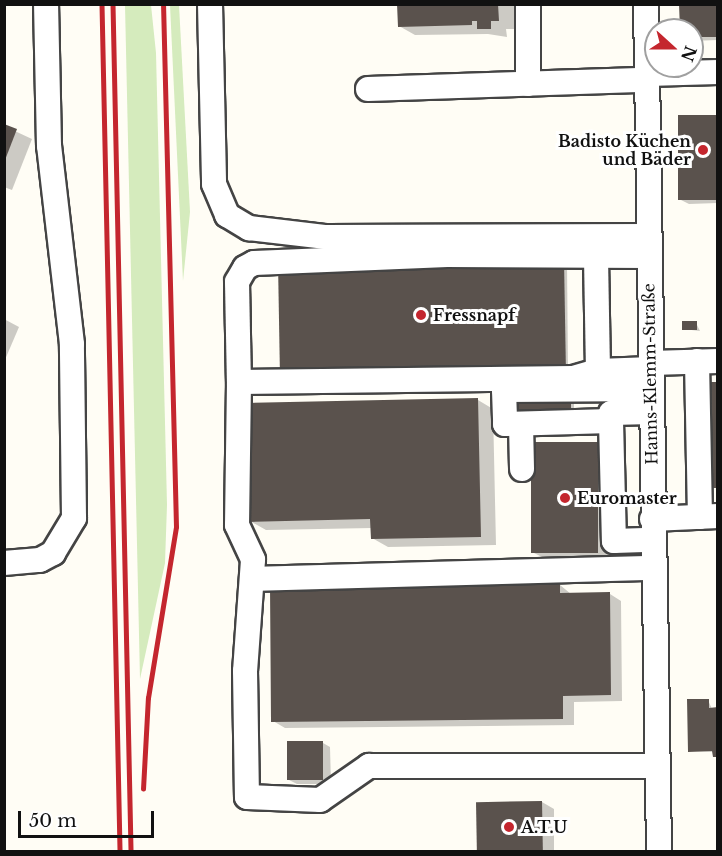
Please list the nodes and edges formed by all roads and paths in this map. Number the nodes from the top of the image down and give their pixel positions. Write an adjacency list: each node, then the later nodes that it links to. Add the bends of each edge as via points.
1 (46, 4): 19 (street, via 49,146 72,344 74,518 53,553 33,561)
2 (210, 4): 8 (street, via 214,184 227,215 249,228 278,234)
3 (528, 4): 6 (street)
4 (644, 77): 6 (street)
5 (646, 78): 8 (street, Hanns-Klemm-Straße)
6 (528, 84): 7 (street)
7 (368, 89)
8 (649, 246): 9 (street); 13 (street, Hanns-Klemm-Straße)
9 (596, 257): 11 (street); 12 (street, via 571,253 447,255 254,263 245,268 237,282)
10 (707, 361): 13 (street); 17 (street)
11 (593, 380): 12 (street); 13 (street); 14 (street); 15 (street, via 504,390 505,424)
12 (239, 382): 21 (street, via 237,525 250,548)
13 (652, 383): 14 (street); 18 (street, Hanns-Klemm-Straße)
14 (600, 422): 15 (street); 18 (street, via 614,541)
15 (521, 424): 16 (street)
16 (522, 469)
17 (709, 516): 18 (street)
18 (652, 529): 20 (street, Hanns-Klemm-Straße)
19 (4, 563)
20 (652, 568): 21 (street); 22 (street, Hanns-Klemm-Straße)
21 (253, 579): 22 (street, via 245,672 247,796 320,800 358,771 378,765)
22 (657, 766): 23 (street, Hanns-Klemm-Straße)
23 (659, 852)

